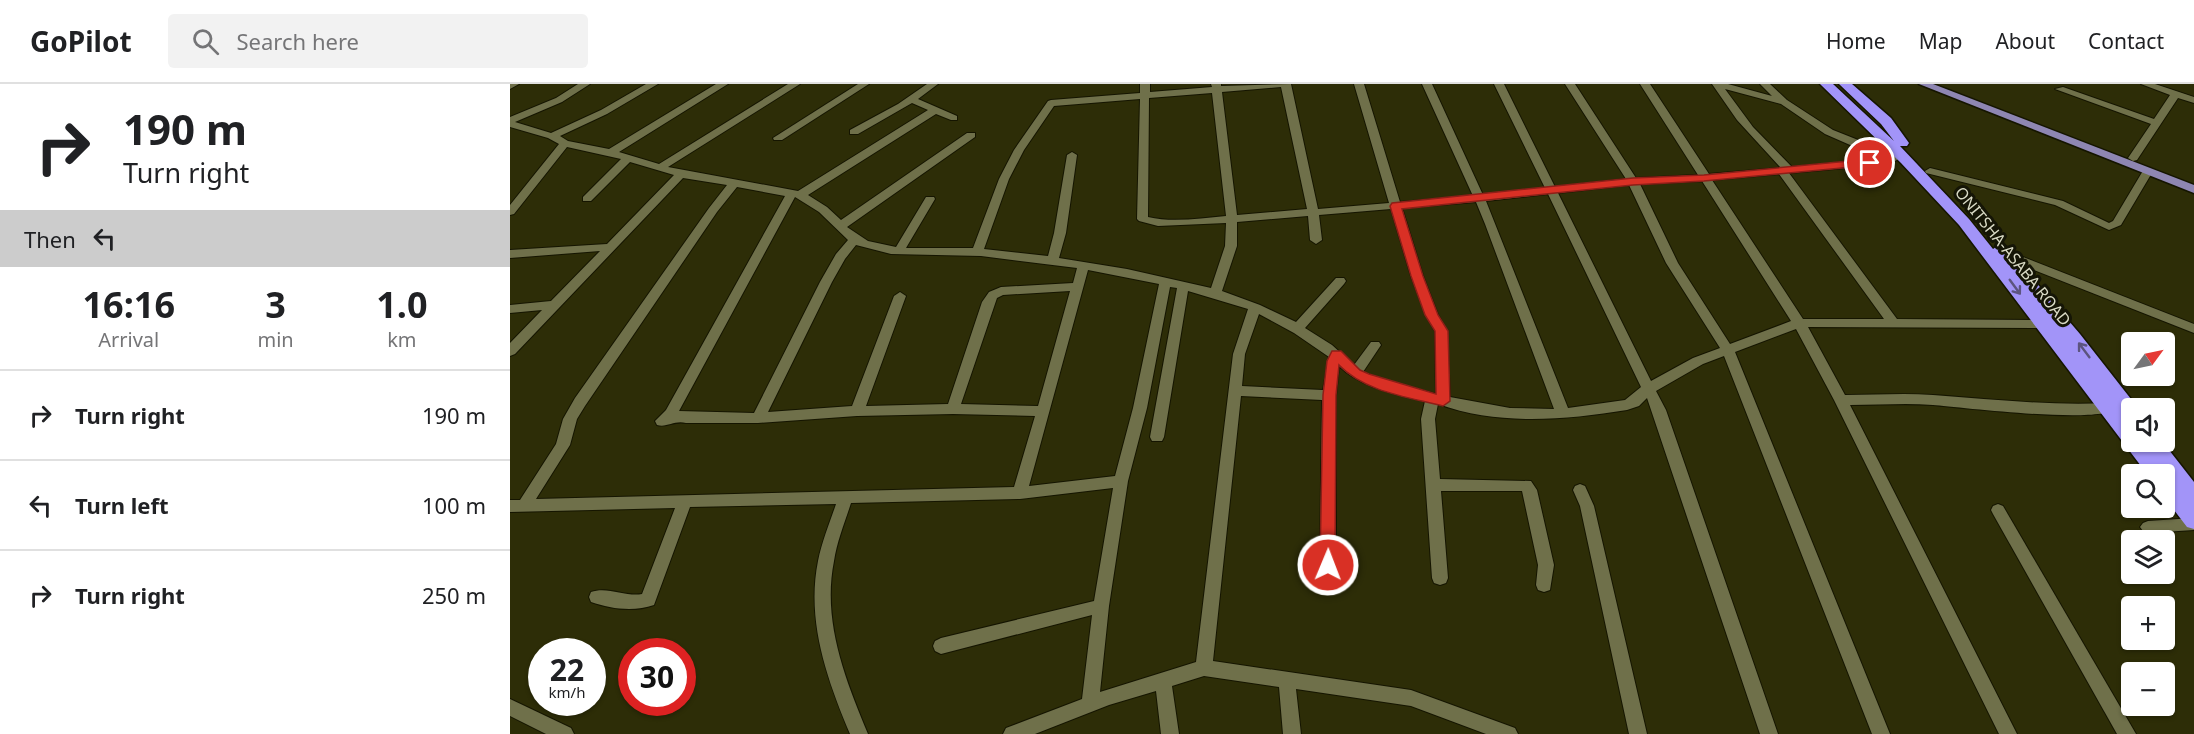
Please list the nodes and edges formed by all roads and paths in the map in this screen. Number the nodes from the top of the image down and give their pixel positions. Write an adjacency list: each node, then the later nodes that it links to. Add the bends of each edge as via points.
1 (585, 84): 33 (street)
2 (653, 84): 37 (street)
3 (723, 84): 41 (street)
4 (795, 84): 45 (street)
5 (864, 84): 38 (street)
6 (933, 84): 28 (street)
7 (1285, 84): 23 (street); 61 (street)
8 (1359, 84): 60 (street)
9 (1427, 84): 59 (street)
10 (1499, 84): 55 (street)
11 (1570, 84): 52 (street)
12 (1645, 84): 50 (street)
13 (1717, 84): 30 (street); 46 (street, via 1729,105)
14 (1765, 84): 30 (street)
15 (1817, 84): 40 (highway, via 1865,128)
16 (1826, 84): 40 (highway, ONITSHA-ASABA ROAD)
17 (1837, 84): 40 (highway)
18 (1845, 84): 40 (highway, via 1886,121)
19 (1924, 84): 48 (main road)
20 (1936, 84): 44 (main road)
21 (2146, 84): 26 (street)
22 (2155, 84): 26 (street)
23 (1216, 86): 25 (street); 63 (street)
24 (2060, 89): 34 (street)
25 (1146, 90): 63 (street, via 1143,219 1182,223); 69 (street, via 1058,101 1046,107 1004,179)
26 (2165, 90): 27 (street)
27 (2176, 94): 29 (street); 34 (street)
28 (911, 99): 31 (street); 35 (street)
29 (2194, 100)
30 (1784, 102): 40 (street, via 1829,132 1861,146)
31 (935, 110): 32 (street); 56 (street)
32 (954, 118)
33 (510, 123): 37 (street)
34 (2157, 123): 44 (street)
35 (854, 132)
36 (971, 135): 64 (street)
37 (552, 136): 39 (street)
38 (778, 138)
39 (565, 143): 41 (street); 62 (street)
40 (1899, 152): 46 (street, via 1891,161); 47 (highway); 86 (highway, ONITSHA-ASABA ROAD, one-way to 86, via 1970,230)
41 (610, 153): 43 (street)
42 (1072, 155): 72 (street)
43 (628, 158): 45 (street); 57 (street)
44 (2133, 158): 51 (main road)
45 (661, 167): 49 (street)
46 (1785, 170): 50 (street); 87 (street)
47 (1930, 171): 48 (street, via 2059,203 2109,227 2116,223); 71 (highway)
48 (2148, 171): 54 (main road)
49 (681, 174): 53 (street); 67 (street)
50 (1704, 178): 52 (street); 85 (street)
51 (2194, 181)
52 (1633, 182): 55 (street); 92 (street, via 1672,262)
53 (735, 183): 56 (street); 121 (street, via 580,402 570,419 563,446)
54 (2194, 189)
55 (1551, 190): 59 (street); 96 (street)
56 (796, 194): 64 (street, via 816,204); 107 (street, via 673,416)
57 (587, 199)
58 (930, 199): 68 (street)
59 (1478, 199): 60 (street); 106 (street)
60 (1396, 206): 61 (street); 99 (street, via 1417,276 1441,331)
61 (1313, 211): 63 (street); 66 (street)
62 (510, 212)
63 (1231, 218): 80 (street, via 1231,246)
64 (840, 226): 65 (street)
65 (855, 239): 68 (street, via 865,245); 107 (street, via 826,282)
66 (1316, 240)
67 (610, 247): 70 (street); 82 (street)
68 (900, 249): 69 (street)
69 (977, 252): 72 (street)
70 (510, 254)
71 (2005, 254): 74 (street); 75 (highway)
72 (1053, 260): 73 (street)
73 (1083, 267): 77 (street); 79 (street)
74 (2045, 270): 75 (street); 88 (street)
75 (2026, 278): 95 (highway, one-way to 75)
76 (1341, 280): 89 (street)
77 (1165, 282): 78 (street); 113 (street)
78 (1183, 286): 80 (street); 109 (street)
79 (1078, 287): 103 (street, via 1001,291 993,295); 105 (street)
80 (1215, 294): 83 (street)
81 (900, 296): 104 (street)
82 (554, 305): 84 (street); 91 (street)
83 (1255, 308): 89 (street); 97 (street, via 1239,354)
84 (510, 309)
85 (1799, 323): 87 (street); 92 (street); 100 (street)
86 (2042, 324): 87 (street); 95 (highway, ONITSHA-ASABA ROAD)
87 (1895, 325)
88 (2194, 328)
89 (1297, 329): 93 (street)
90 (1375, 345): 94 (street)
91 (510, 351)
92 (1728, 351): 96 (street, via 1698,361); 145 (street)
93 (1336, 355): 94 (street); 98 (street)
94 (1355, 374): 99 (street)
95 (2102, 387): 101 (highway); 102 (highway, ONITSHA-ASABA ROAD)
96 (1648, 389): 106 (street, via 1627,405); 144 (street, via 1659,410)
97 (1235, 391): 98 (street); 131 (street)
98 (1329, 395): 125 (street)
99 (1438, 399): 106 (street, via 1504,413); 114 (street, via 1428,419)
100 (1841, 400): 102 (street, via 1932,400 2071,410); 146 (street)
101 (2121, 403)
102 (2108, 408): 108 (highway, ONITSHA-ASABA ROAD)
103 (953, 409): 104 (street); 105 (street)
104 (857, 411): 107 (street)
105 (1043, 411): 116 (street)
106 (1563, 414)
107 (758, 418)
108 (2121, 425)
109 (1157, 436)
110 (2141, 452): 112 (highway, ONITSHA-ASABA ROAD)
111 (2160, 452): 118 (highway)
112 (2150, 464)
113 (1121, 481): 116 (street); 129 (street)
114 (1432, 485): 126 (street); 127 (street, via 1526,485 1546,565)
115 (1580, 490): 143 (street, via 1587,506)
116 (1020, 493): 119 (street)
117 (2175, 497): 123 (highway)
118 (2194, 497)
119 (845, 498): 120 (street); 138 (street, via 826,561 822,617 831,656)
120 (684, 503): 121 (street); 128 (street, via 648,600 631,603)
121 (517, 506)
122 (1998, 510): 147 (street)
123 (2194, 523): 124 (street)
124 (2148, 527)
125 (1328, 565)
126 (1440, 578)
127 (1544, 585)
128 (597, 597)
129 (1101, 606): 130 (street); 134 (street)
130 (941, 645)
131 (1204, 668): 132 (street); 133 (street)
132 (1163, 679): 134 (street); 140 (street)
133 (1287, 681): 141 (street); 142 (street, via 1412,698)
134 (1090, 704): 136 (street)
135 (510, 707): 137 (street)
136 (1039, 728): 139 (street)
137 (565, 734)
138 (859, 734)
139 (1012, 734)
140 (1170, 734)
141 (1292, 734)
142 (1509, 734)
143 (1638, 734)
144 (1769, 734)
145 (1881, 734)
146 (2007, 734)
147 (2127, 734)

